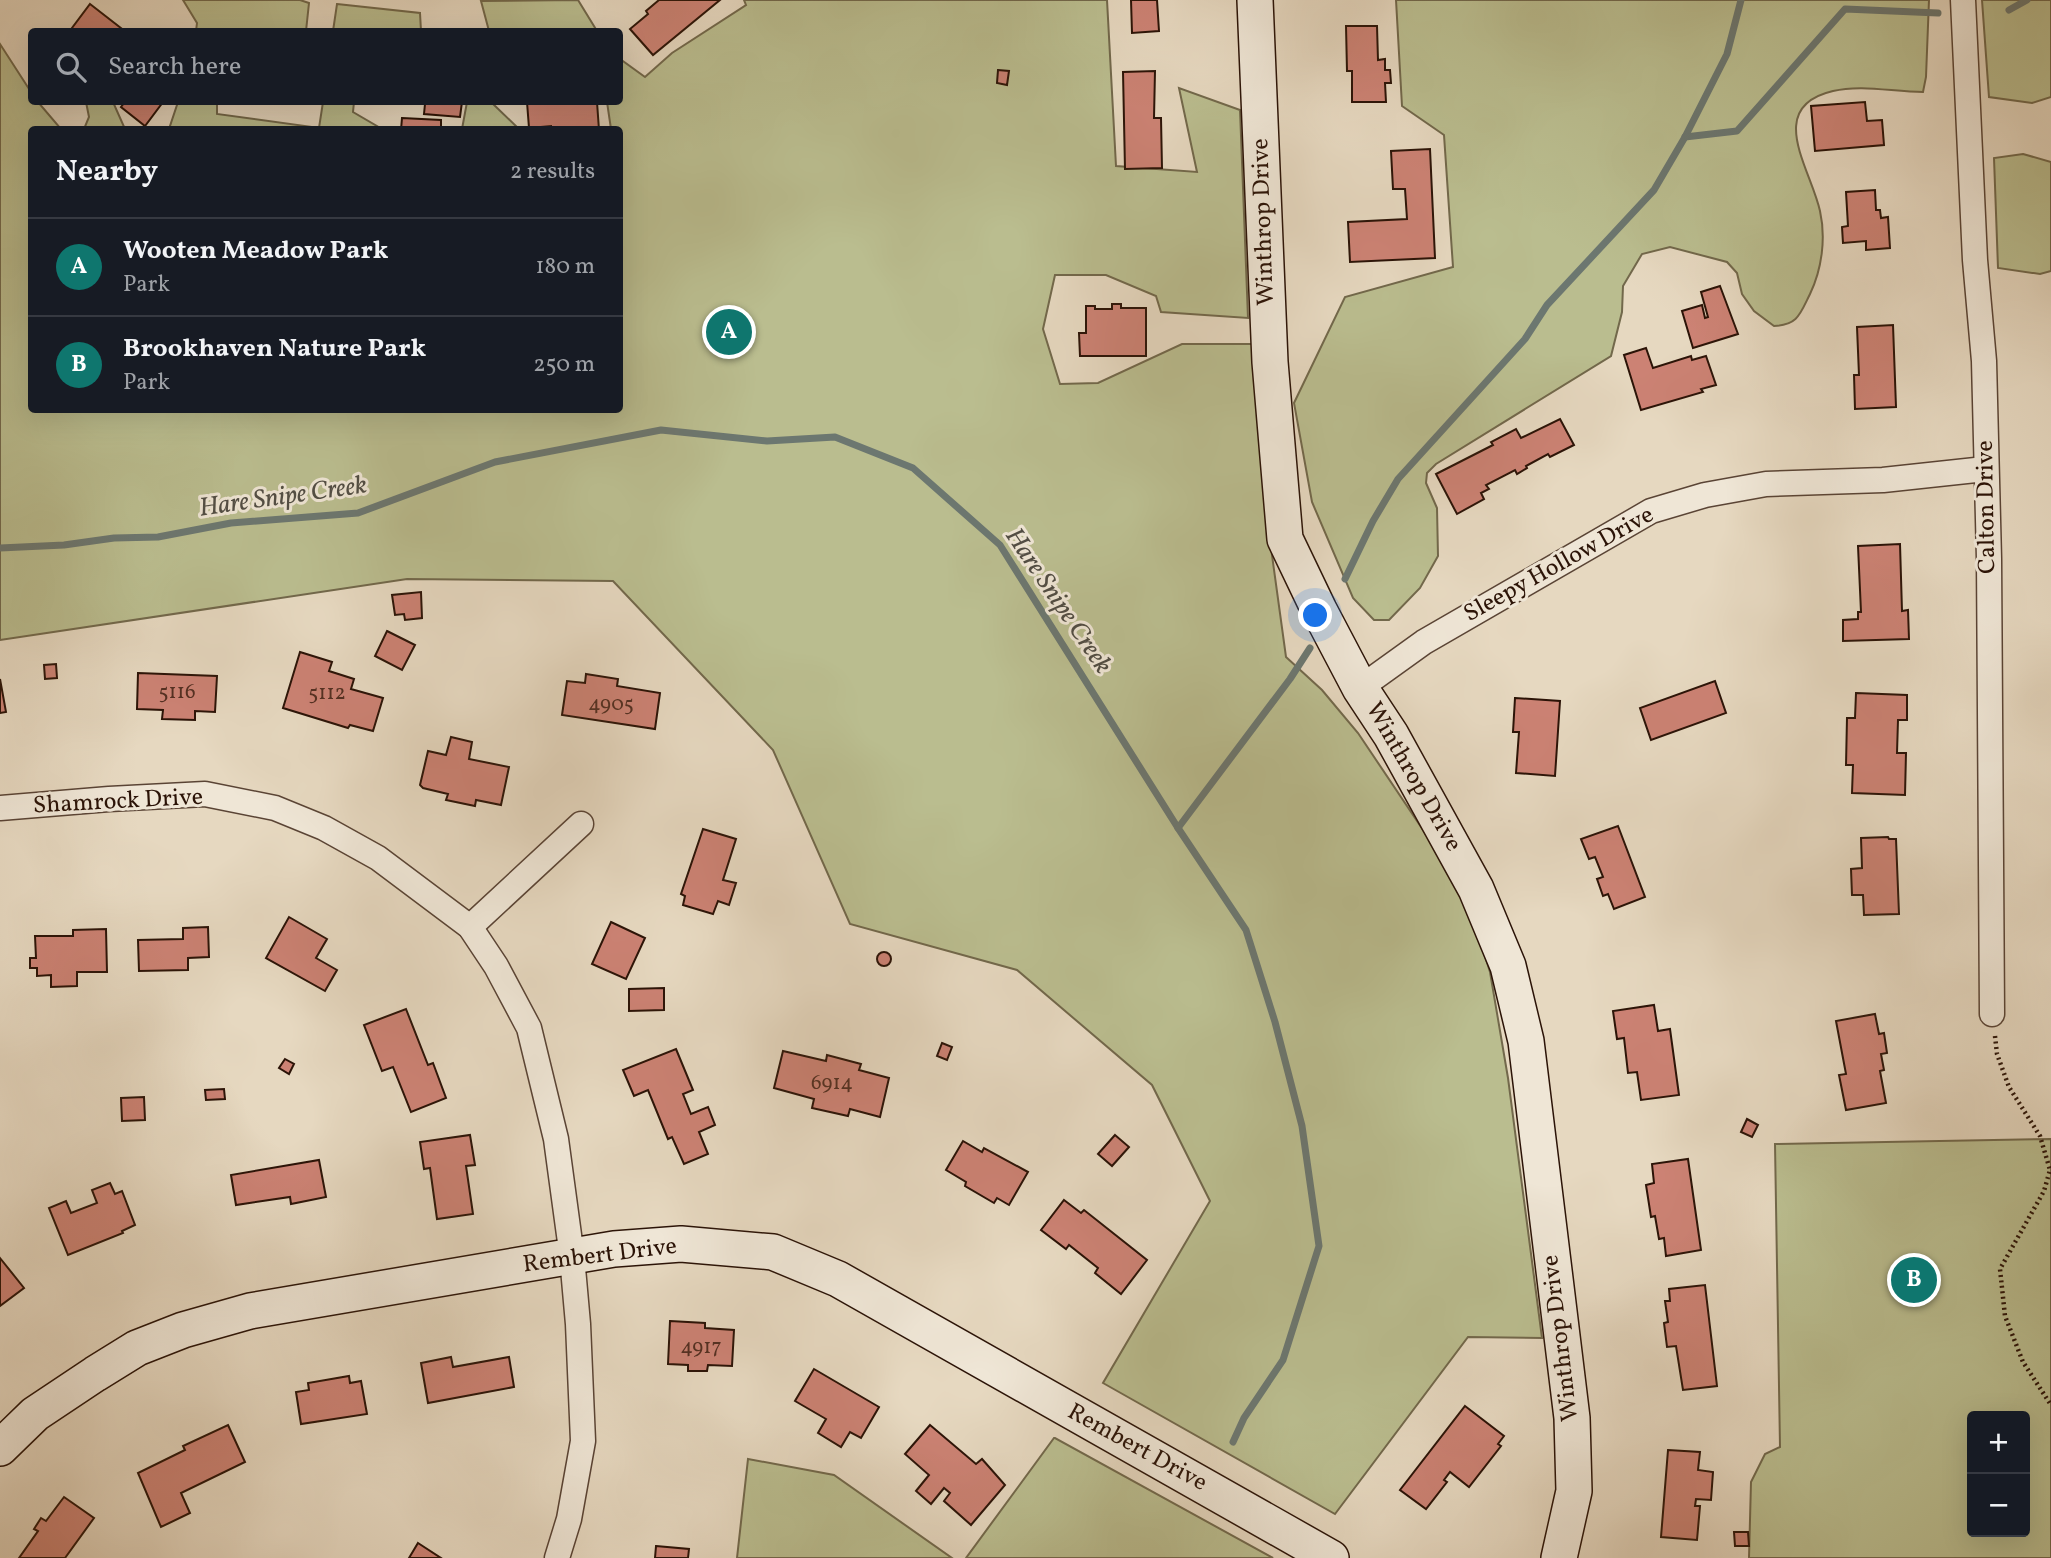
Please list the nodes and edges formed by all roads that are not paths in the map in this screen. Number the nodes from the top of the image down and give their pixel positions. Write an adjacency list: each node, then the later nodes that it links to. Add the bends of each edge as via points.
1 (1255, 0): 4 (street, Winthrop Drive, via 1270,362 1285,539)
2 (1963, 0): 3 (street, Calton Drive, via 1984,361)
3 (1985, 469): 4 (street, Sleepy Hollow Drive, via 1883,480 1766,484 1651,511 1424,642); 8 (street, Calton Drive)
4 (1360, 688): 13 (street, Winthrop Drive, via 1391,734 1476,889 1508,966 1526,1041 1572,1419 1574,1491)
5 (0, 808): 7 (street, Shamrock Drive, via 205,794 275,808 379,858)
6 (581, 824): 7 (street)
7 (470, 927): 9 (street, Shamrock Drive, via 528,1028 556,1139)
8 (1992, 1014)
9 (572, 1257): 10 (street, Rembert Drive, via 250,1311 183,1330 137,1348 94,1374 36,1414); 11 (street, Shamrock Drive, via 583,1441); 12 (street, Rembert Drive, via 681,1244 773,1252 838,1279)
10 (0, 1448)
11 (557, 1558)
12 (1331, 1558)
13 (1559, 1558)

